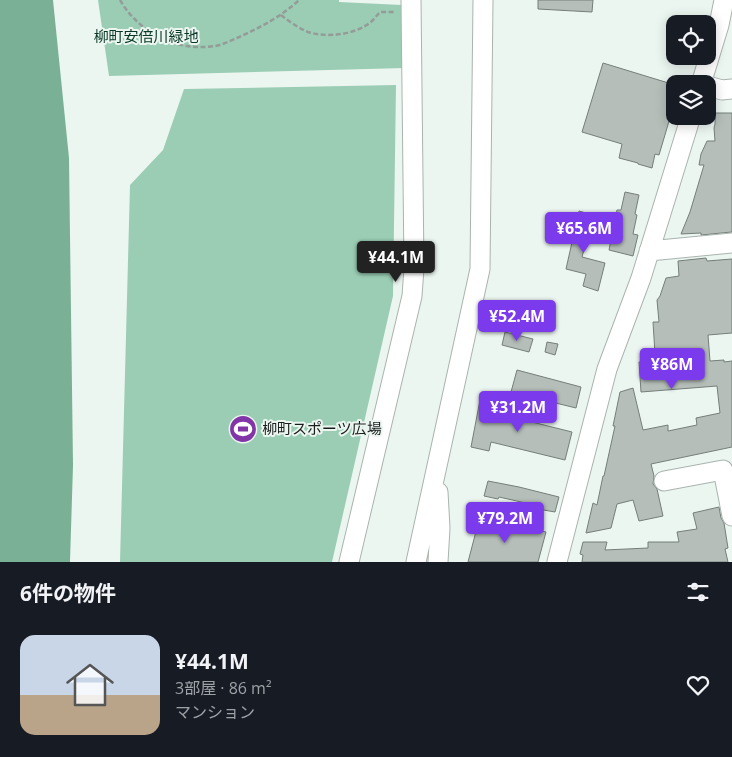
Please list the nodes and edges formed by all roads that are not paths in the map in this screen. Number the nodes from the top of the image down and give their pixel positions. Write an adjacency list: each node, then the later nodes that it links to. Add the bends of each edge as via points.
1 (483, 0): 10 (street, via 480,269)
2 (724, 0): 4 (street)
3 (411, 6): 13 (street, via 412,296)
4 (704, 75)
5 (716, 88): 6 (street)
6 (732, 89)
7 (688, 125): 9 (street)
8 (732, 243): 9 (street)
9 (649, 251): 16 (street, via 607,369)
10 (437, 468): 14 (street); 15 (street)
11 (664, 481): 12 (street, via 723,470)
12 (732, 516)
13 (349, 562)
14 (416, 562)
15 (438, 562)
16 (557, 562)

